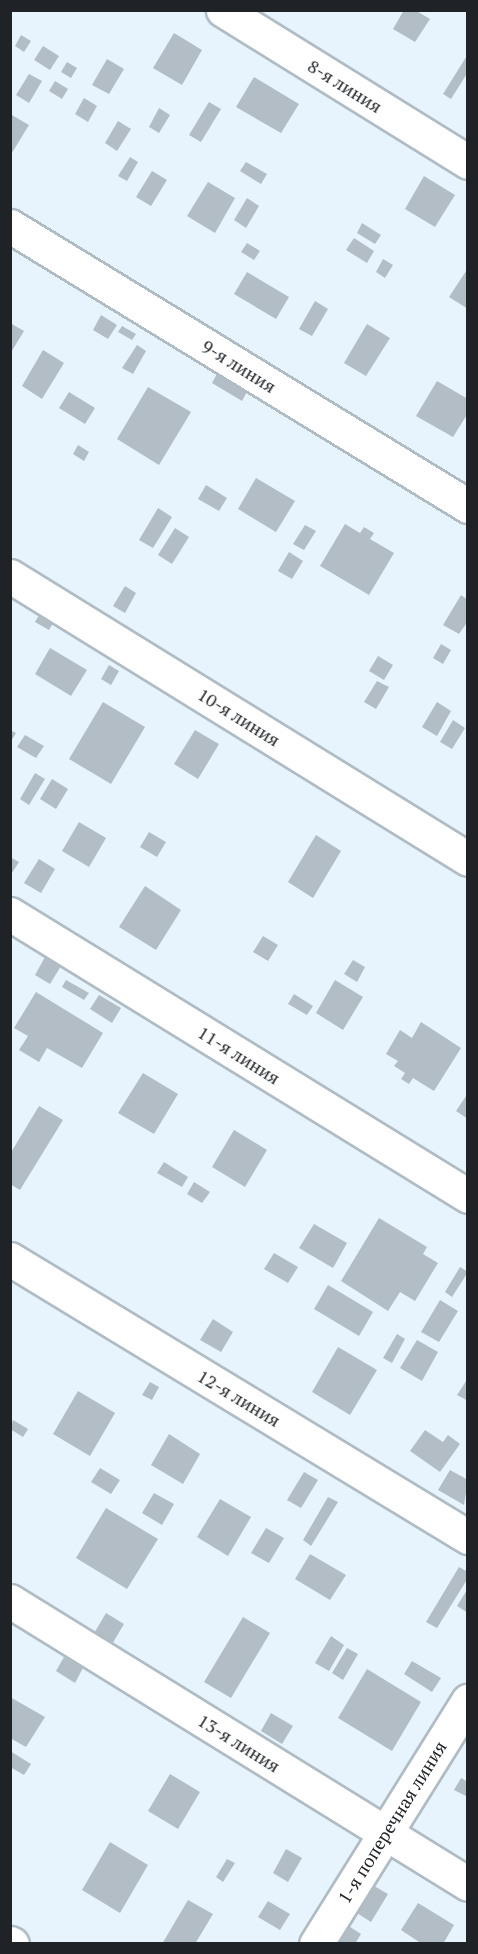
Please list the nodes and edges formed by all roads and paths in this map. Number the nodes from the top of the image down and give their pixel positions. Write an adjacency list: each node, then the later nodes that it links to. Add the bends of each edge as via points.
1 (223, 10): 2 (street, 8-я линия)
2 (468, 162)
3 (10, 226): 4 (street, 9-я линия)
4 (468, 506)
5 (10, 576): 6 (street, 10-я линия)
6 (468, 859)
7 (10, 914): 8 (street, 11-я линия)
8 (468, 1196)
9 (10, 1259): 10 (street, 12-я линия)
10 (468, 1537)
11 (10, 1601): 13 (street, 13-я линия)
12 (468, 1701): 13 (street, 1-я поперечная линия)
13 (384, 1832): 14 (street, 13-я линия); 15 (street, 1-я поперечная линия)
14 (468, 1884)
15 (316, 1944)

